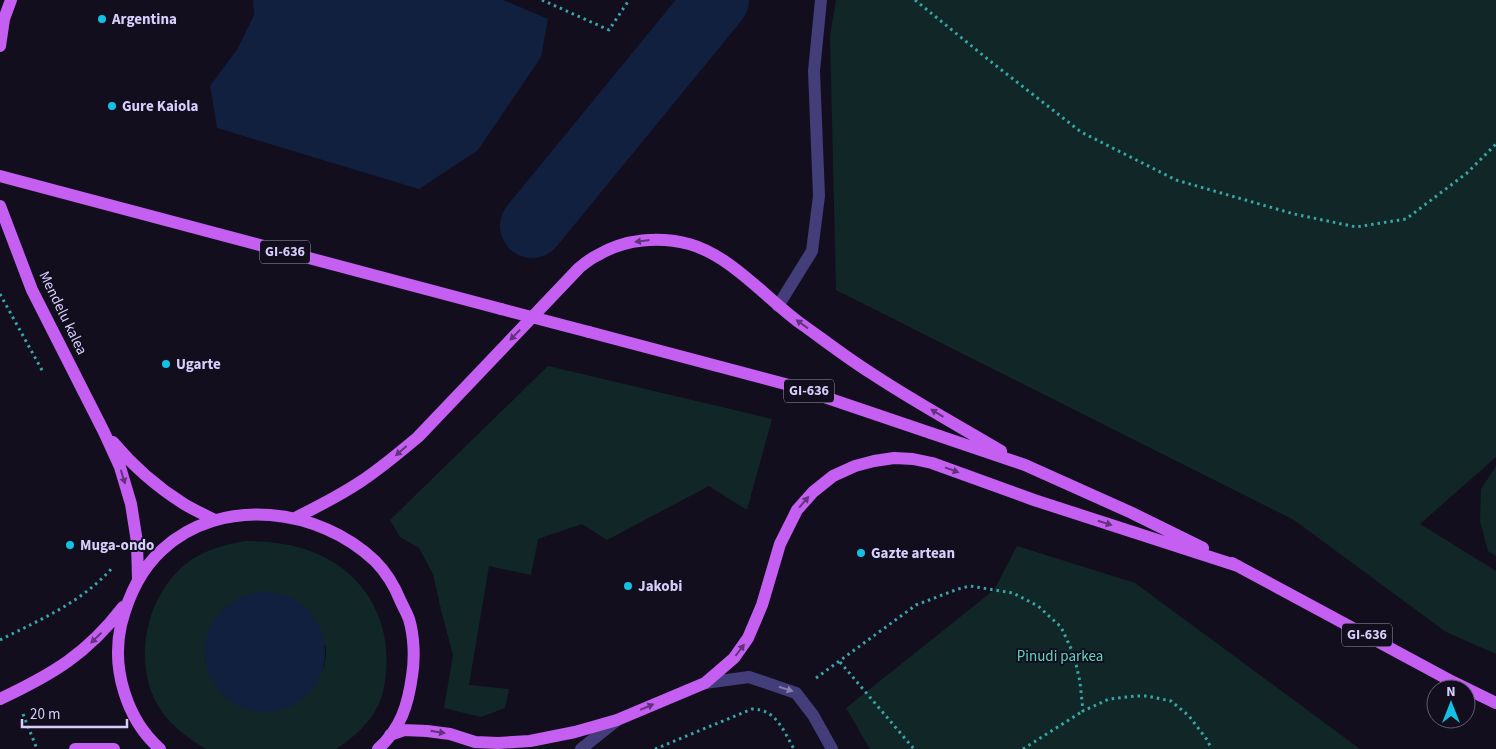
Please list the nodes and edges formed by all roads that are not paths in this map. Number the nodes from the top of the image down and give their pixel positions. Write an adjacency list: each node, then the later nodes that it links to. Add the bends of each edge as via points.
1 (11, 0): 3 (main road)
2 (821, 0): 6 (street, via 814,71 819,196 812,251)
3 (0, 46)
4 (0, 176): 8 (main road, GI-636, bridge, via 789,384)
5 (0, 206): 7 (main road, Mendelu kalea, via 32,290)
6 (778, 306): 8 (main road, one-way to 6, via 873,375); 9 (main road, one-way to 9, via 732,267 690,244 643,240 598,254 579,268 418,437 360,482)
7 (104, 432): 10 (main road, Mendelu kalea, via 155,483 184,504); 12 (main road, Mendelu kalea, one-way to 12, via 120,467 131,504)
8 (1024, 465): 11 (main road, GI-636, via 1132,513)
9 (295, 518): 10 (main road, via 272,514); 18 (main road, via 353,543 376,562 393,583 409,620 414,666 403,715)
10 (215, 520): 12 (main road, via 177,538 162,550)
11 (1238, 566): 14 (main road, one-way to 11, via 734,658 748,638 762,605 780,544 797,510 832,476 874,460 894,458 932,463 1034,500); 16 (main road, GI-636)
12 (138, 580): 13 (main road)
13 (128, 601): 15 (main road, one-way to 15, via 86,649 58,669); 22 (main road, via 118,652 121,678 128,703 140,725)
14 (704, 683): 17 (main road, one-way to 14); 24 (street, one-way to 24, via 749,677 796,693)
15 (0, 699)
16 (1496, 703)
17 (618, 720): 18 (main road, one-way to 17, via 404,730 450,734 475,742 530,741); 23 (street)
18 (390, 735): 19 (main road)
19 (380, 748)
20 (75, 749): 21 (main road)
21 (114, 749)
22 (160, 749)
23 (581, 749)
24 (832, 749)

